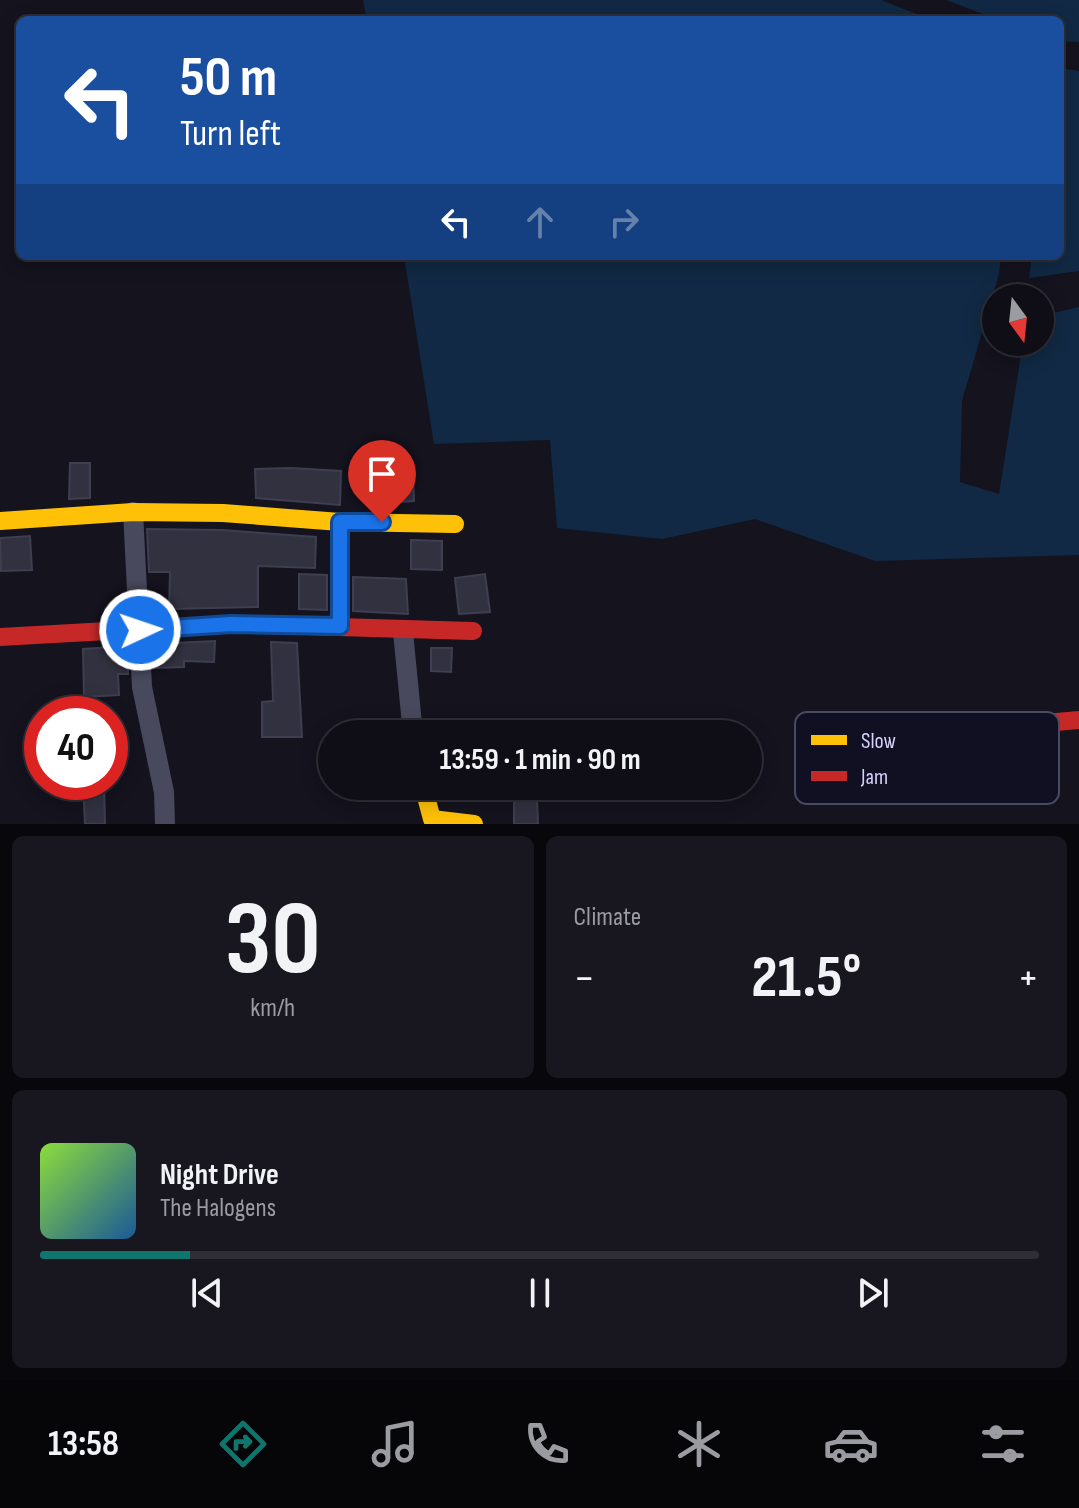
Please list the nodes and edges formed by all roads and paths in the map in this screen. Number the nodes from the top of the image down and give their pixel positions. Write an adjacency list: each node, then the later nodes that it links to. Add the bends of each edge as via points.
1 (133, 512): 2 (street); 3 (street); 6 (street)
2 (0, 521)
3 (340, 522): 4 (street); 5 (street)
4 (455, 524)
5 (340, 626): 6 (street, via 231,624); 8 (street)
6 (140, 630): 9 (street); 15 (street, via 143,696 164,792)
7 (473, 631): 8 (street)
8 (403, 632): 10 (street)
9 (0, 637)
10 (412, 720)
11 (1079, 720): 12 (street); 13 (street)
12 (1059, 722)
13 (1079, 728)
14 (427, 800): 16 (street, via 432,819)
15 (165, 824)
16 (474, 824)

